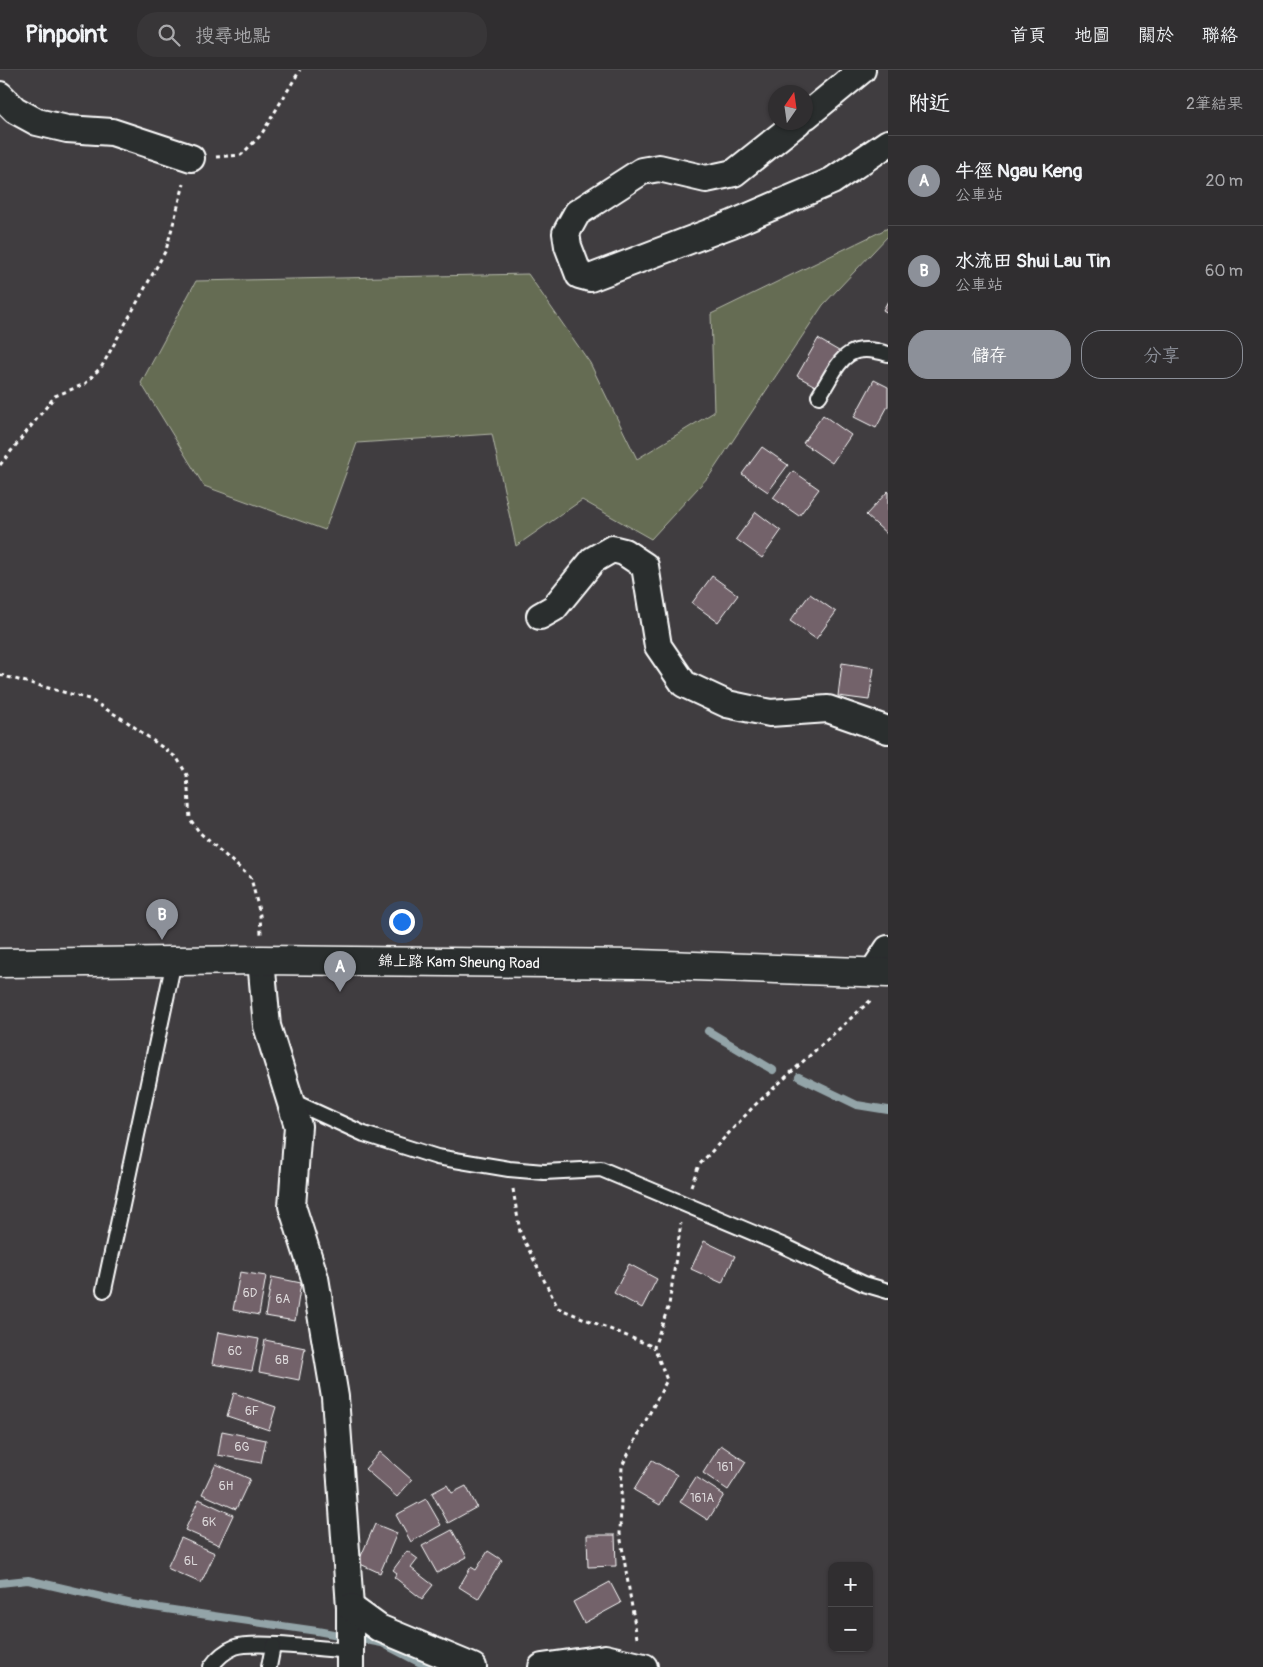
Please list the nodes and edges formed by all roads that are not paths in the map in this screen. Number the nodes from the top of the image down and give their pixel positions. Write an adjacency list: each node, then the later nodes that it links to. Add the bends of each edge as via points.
1 (862, 70): 3 (street)
2 (0, 95): 6 (street, via 15,110 37,122 67,129 112,132)
3 (813, 110)
4 (788, 130): 5 (street, via 734,173 706,179 659,168 642,171 577,214 566,233 579,275 590,278 814,189 832,181)
5 (888, 143)
6 (191, 158)
7 (888, 354): 8 (lane, via 862,349 851,351)
8 (819, 396)
9 (540, 616): 10 (street, via 554,608 593,560 612,549 624,552 645,566 658,646 684,684 727,704 770,713 828,709)
10 (888, 730)
11 (888, 949): 15 (street)
12 (261, 960): 13 (main road, 錦上路 Kam Sheung Road); 15 (main road, 錦上路 Kam Sheung Road, via 639,964); 16 (street, via 267,1026)
13 (174, 961): 14 (main road, 錦上路 Kam Sheung Road); 17 (lane)
14 (0, 964)
15 (881, 972)
16 (290, 1100): 18 (lane, via 364,1134 437,1157 544,1172 601,1170 782,1245 864,1284); 19 (street, via 298,1126 292,1206 315,1278 336,1397)
17 (104, 1290)
18 (888, 1291)
19 (349, 1638): 20 (lane); 23 (street, via 379,1628)
20 (273, 1646): 21 (lane, via 236,1647 217,1658); 22 (lane)
21 (211, 1667)
22 (269, 1667)
23 (473, 1667)
24 (542, 1667): 25 (street, via 605,1658)
25 (643, 1667)

